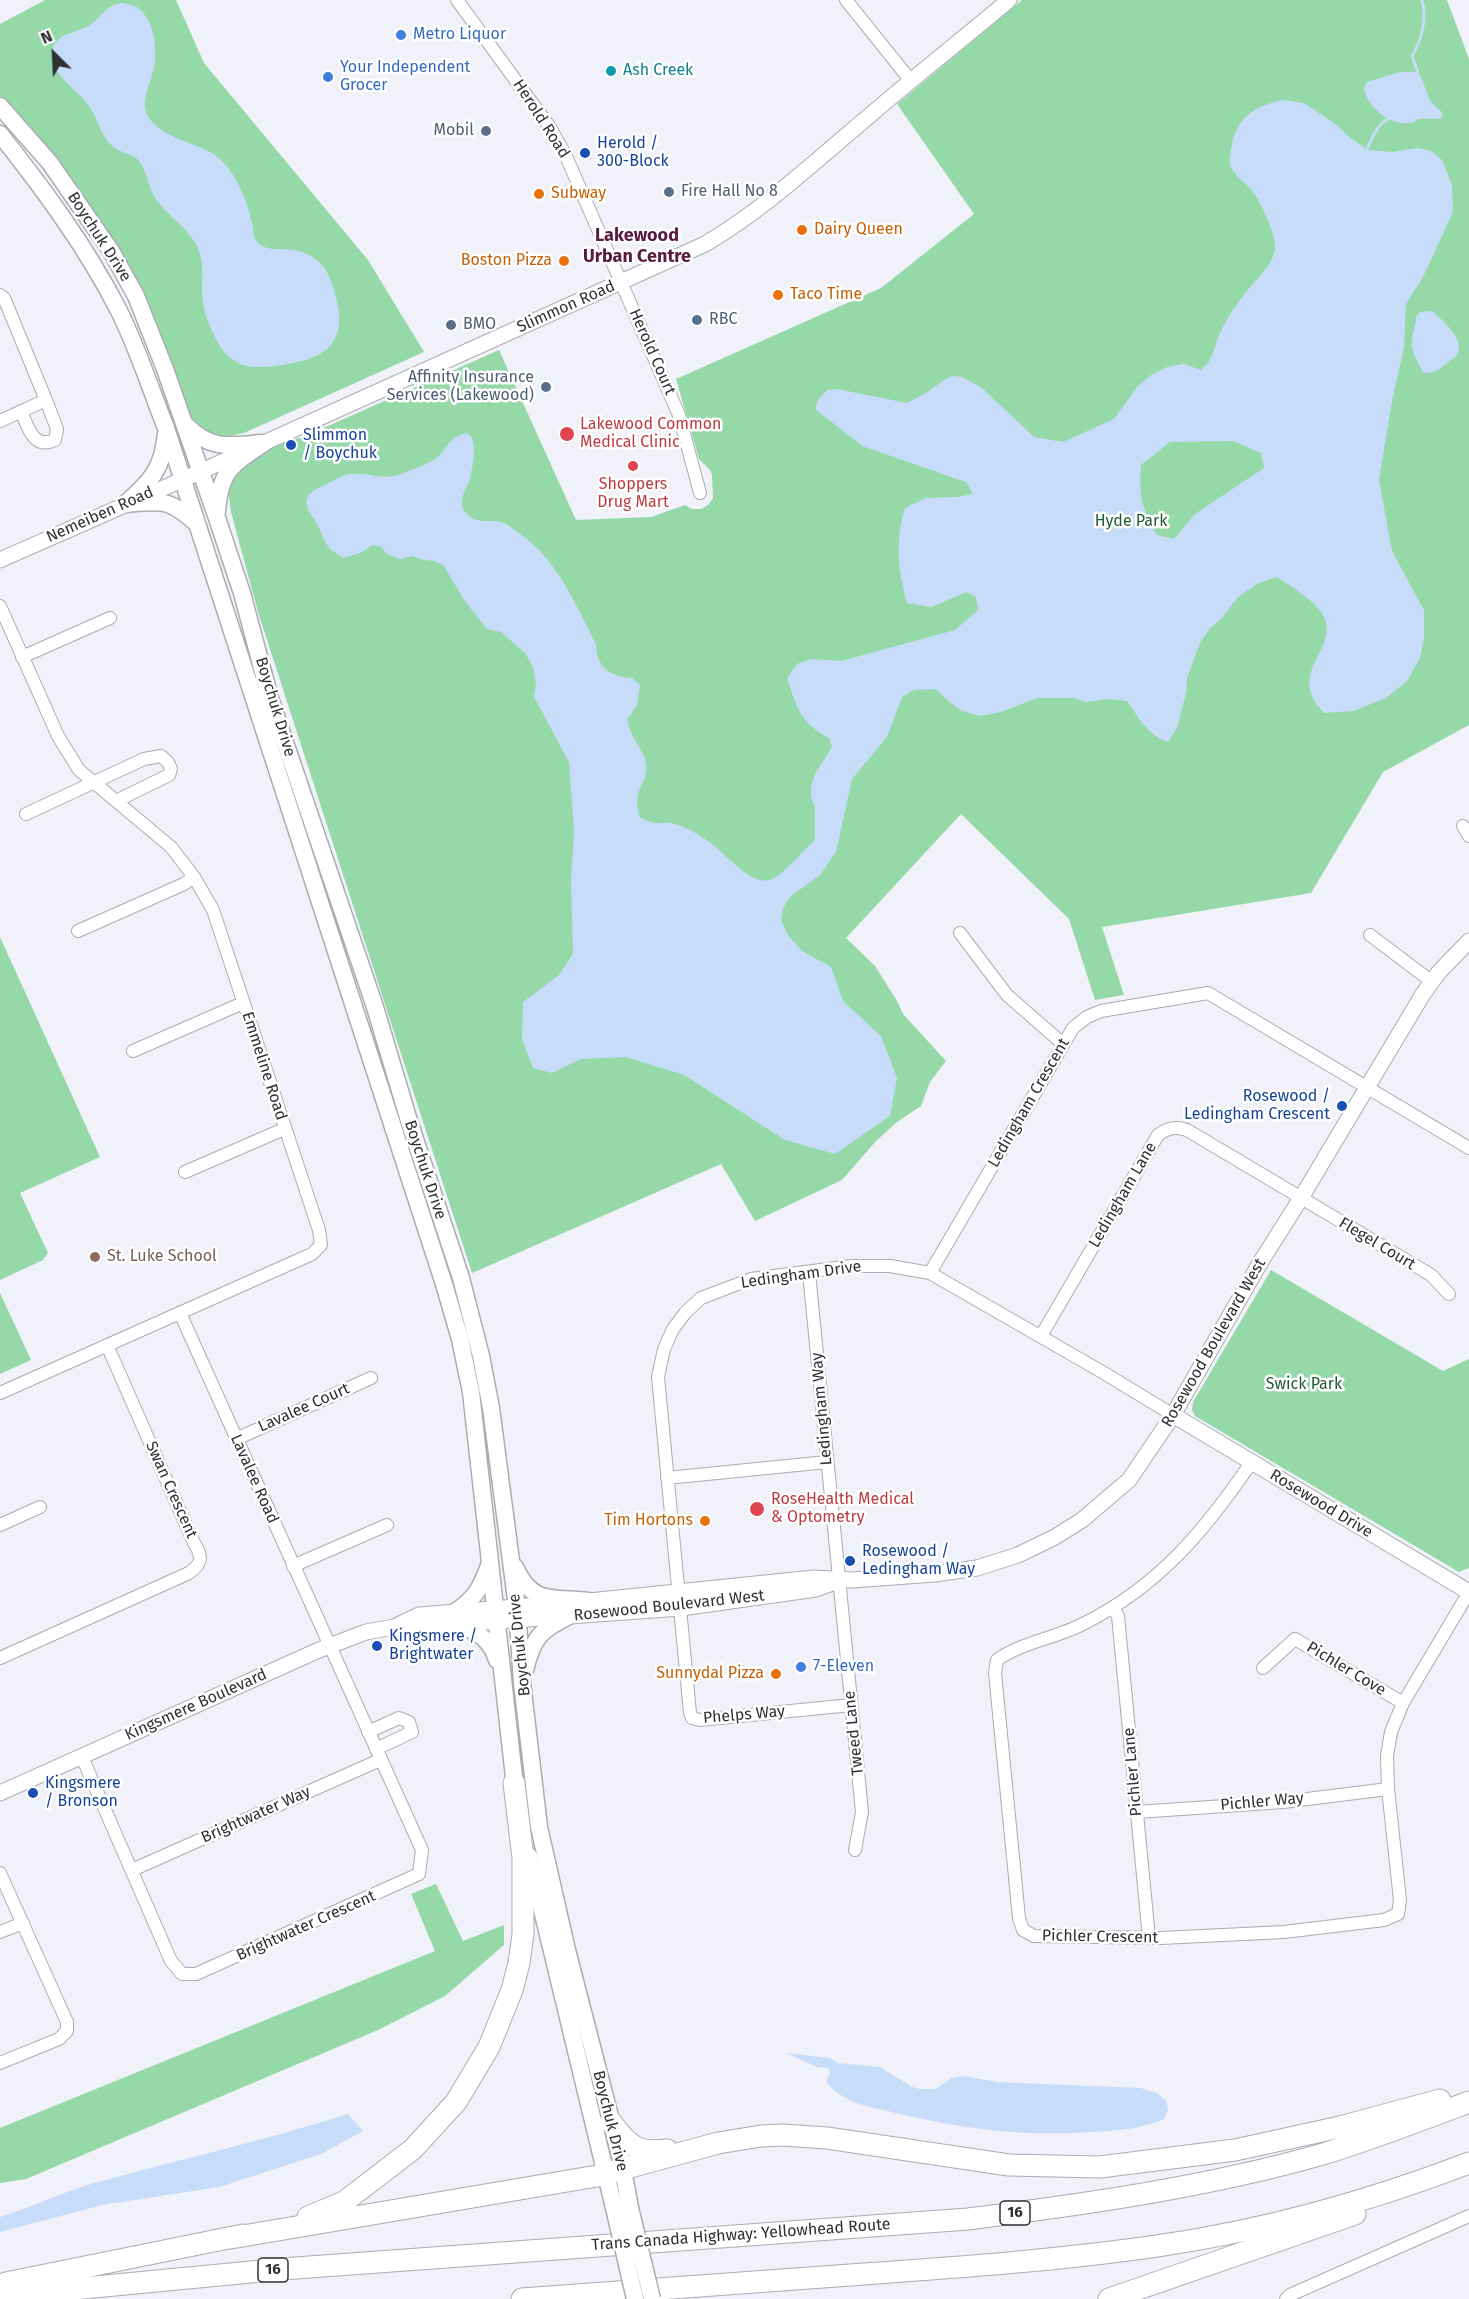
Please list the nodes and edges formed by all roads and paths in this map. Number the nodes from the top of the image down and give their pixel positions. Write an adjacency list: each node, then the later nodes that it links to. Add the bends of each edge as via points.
1 (457, 0): 7 (street, Herold Road, via 549,126)
2 (846, 0): 4 (street)
3 (1010, 0): 4 (street, Slimmon Road)
4 (910, 81): 7 (street, Slimmon Road, via 749,216 705,244)
5 (0, 106): 12 (main road, Boychuk Drive, via 50,163 111,251 135,296)
6 (0, 134): 13 (main road, Boychuk Drive, via 48,194 88,254 119,311)
7 (622, 282): 14 (street, Slimmon Road); 17 (street, Herold Court, via 679,415)
8 (0, 295): 9 (street)
9 (46, 400): 10 (street); 10 (street, via 57,429 55,440 48,444 34,440)
10 (21, 411): 11 (street)
11 (0, 421)
12 (185, 425): 14 (main road, via 211,444); 15 (main road, Boychuk Drive)
13 (166, 428): 16 (main road, Boychuk Drive); 18 (main road, via 159,466 148,483)
14 (264, 443): 15 (street, Slimmon Road); 19 (main road, via 228,470 219,493)
15 (201, 471): 16 (street, Nemeiben Road); 19 (main road, Boychuk Drive)
16 (184, 480): 18 (street, Nemeiben Road); 20 (main road, Boychuk Drive)
17 (700, 493)
18 (125, 504): 20 (main road, via 168,502); 21 (street, Nemeiben Road)
19 (217, 516): 58 (main road, Boychuk Drive, via 270,698 375,1007 461,1278 491,1408)
20 (199, 526): 59 (main road, Boychuk Drive, via 460,1339 471,1392)
21 (0, 560)
22 (0, 606): 24 (street, Emmeline Road)
23 (110, 618): 24 (street)
24 (22, 657): 25 (street, Emmeline Road, via 58,736 79,770)
25 (93, 782): 26 (street, Emmeline Road); 26 (street, via 153,756 168,762 169,775); 27 (street)
26 (116, 801): 28 (street, Emmeline Road, via 164,840)
27 (26, 814)
28 (194, 876): 29 (street); 34 (street, Emmeline Road, via 213,910)
29 (78, 931)
30 (960, 933): 35 (street, via 1007,995)
31 (1370, 935): 33 (street)
32 (1469, 941): 33 (street, Rosewood Boulevard West)
33 (1431, 981): 37 (street, Rosewood Boulevard West)
34 (243, 1003): 36 (street); 38 (street, Emmeline Road)
35 (1063, 1044): 37 (street, Ledingham Crescent, via 1073,1028 1097,1013 1208,993); 43 (street, Ledingham Crescent)
36 (133, 1051)
37 (1365, 1088): 39 (street, Ledingham Crescent); 41 (street, Rosewood Boulevard West)
38 (284, 1129): 40 (street); 45 (street, Emmeline Road, via 321,1245 312,1254)
39 (1469, 1148)
40 (185, 1172)
41 (1301, 1198): 44 (street, Flegel Court, via 1431,1275); 46 (street, Ledingham Lane, via 1186,1130 1167,1129 1158,1135); 50 (street, Rosewood Boulevard West)
42 (809, 1273): 43 (street, Ledingham Drive, via 851,1266 890,1266); 52 (street, Ledingham Way); 54 (street, Ledingham Drive, via 751,1279 723,1288 701,1298 673,1329 658,1377)
43 (930, 1273): 46 (street, Ledingham Drive)
44 (1449, 1294)
45 (180, 1313): 47 (street, Emmeline Road); 51 (street, Lavalee Road)
46 (1041, 1336): 50 (street, Ledingham Drive)
47 (107, 1345): 49 (street, Emmeline Road); 72 (street, Swan Crescent, via 201,1559 189,1574)
48 (371, 1378): 51 (street, Lavalee Court)
49 (0, 1393)
50 (1173, 1415): 53 (street, Rosewood Drive); 61 (street, Rosewood Boulevard West, via 1129,1480 1082,1520 1055,1537 1018,1555 977,1568)
51 (236, 1439): 60 (street, Lavalee Road)
52 (827, 1462): 54 (street); 61 (street, Ledingham Way)
53 (1251, 1463): 63 (street, Rosewood Drive); 66 (street, Pichler Crescent, via 1216,1513 1171,1564)
54 (668, 1478): 62 (street, Ledingham Drive)
55 (40, 1507): 56 (street)
56 (0, 1525)
57 (387, 1525): 60 (street)
58 (510, 1557): 64 (main road, via 529,1591 539,1596); 67 (main road, Boychuk Drive)
59 (491, 1559): 68 (main road, Boychuk Drive); 70 (main road, via 482,1584)
60 (293, 1566): 71 (street, Lavalee Road)
61 (840, 1581): 62 (street, Rosewood Boulevard West, via 814,1578); 65 (street, Rosewood Boulevard West, via 816,1589); 77 (street, Tweed Lane)
62 (678, 1592): 64 (street, Rosewood Boulevard West); 65 (street, Phelps Way)
63 (1469, 1592): 76 (street, Pichler Crescent)
64 (589, 1601): 67 (street, Rosewood Boulevard West)
65 (681, 1608): 69 (street, Rosewood Boulevard West); 77 (street, Phelps Way, via 692,1718)
66 (1113, 1608): 84 (street, Pichler Lane, via 1118,1616); 90 (street, Pichler Crescent, via 997,1660 995,1673 1019,1918 1023,1930 1034,1936)
67 (517, 1614): 68 (street, Rosewood Boulevard West); 69 (street, Rosewood Boulevard West); 74 (main road, Boychuk Drive)
68 (497, 1615): 70 (street, Kingsmere Boulevard); 75 (main road, Boychuk Drive)
69 (569, 1616): 74 (main road, via 546,1627 537,1638)
70 (457, 1618): 71 (street, Kingsmere Boulevard, via 366,1632); 75 (main road, via 490,1644)
71 (330, 1645): 78 (street, Brightwater Crescent); 80 (street, Kingsmere Boulevard)
72 (0, 1658)
73 (1263, 1668): 76 (street, Pichler Cove, via 1295,1639)
74 (522, 1683): 94 (main road, Boychuk Drive, via 539,1827)
75 (504, 1687): 81 (main road, Boychuk Drive)
76 (1403, 1704): 82 (street, Pichler Crescent, via 1391,1732)
77 (851, 1705): 85 (street, Tweed Lane, via 862,1812)
78 (368, 1732): 79 (street, Brightwater Crescent); 79 (street, Brightwater Way, via 399,1718 410,1722 412,1732)
79 (378, 1755): 86 (street, Brightwater Way); 86 (street, Brightwater Crescent, via 422,1850 419,1874 196,1974 182,1974 171,1961)
80 (82, 1757): 83 (street, Kingsmere Boulevard); 86 (street, Brightwater Crescent)
81 (514, 1784): 97 (main road, Boychuk Drive, via 531,1868); 101 (highway, via 523,1858 523,1934 519,1963 501,2018 474,2074 456,2102 413,2149 344,2202 307,2217)
82 (1388, 1789): 84 (street, Pichler Way, via 1282,1802); 90 (street, Pichler Crescent, via 1400,1900 1398,1914 1384,1920 1284,1932)
83 (0, 1793)
84 (1137, 1812): 90 (street, Pichler Lane)
85 (855, 1850)
86 (132, 1870)
87 (0, 1873): 88 (street)
88 (23, 1923): 89 (street); 91 (street, via 67,2022 67,2031 59,2039)
89 (0, 1932)
90 (1149, 1938)
91 (0, 2063)
92 (1469, 2091): 95 (highway, via 1340,2127 1235,2150 1100,2167 1009,2165 808,2136 761,2136)
93 (1469, 2102): 103 (highway, Trans Canada Highway: Yellowhead Route / 16, via 1379,2136 1268,2168 1042,2210 259,2271)
94 (611, 2122): 95 (highway, via 634,2148 645,2151); 97 (main road, Boychuk Drive)
95 (718, 2143): 97 (highway)
96 (1469, 2163): 105 (highway, via 1322,2210 1159,2246 1048,2260)
97 (614, 2171): 99 (main road, Boychuk Drive); 101 (highway)
98 (1469, 2173): 108 (highway)
99 (623, 2210): 106 (main road, Boychuk Drive, bridge); 107 (main road, Boychuk Drive, bridge)
100 (1469, 2216): 104 (street)
101 (231, 2238): 102 (highway)
102 (0, 2284)
103 (0, 2296)
104 (1288, 2297)
105 (522, 2299)
106 (635, 2299)
107 (652, 2299)
108 (1109, 2299)

